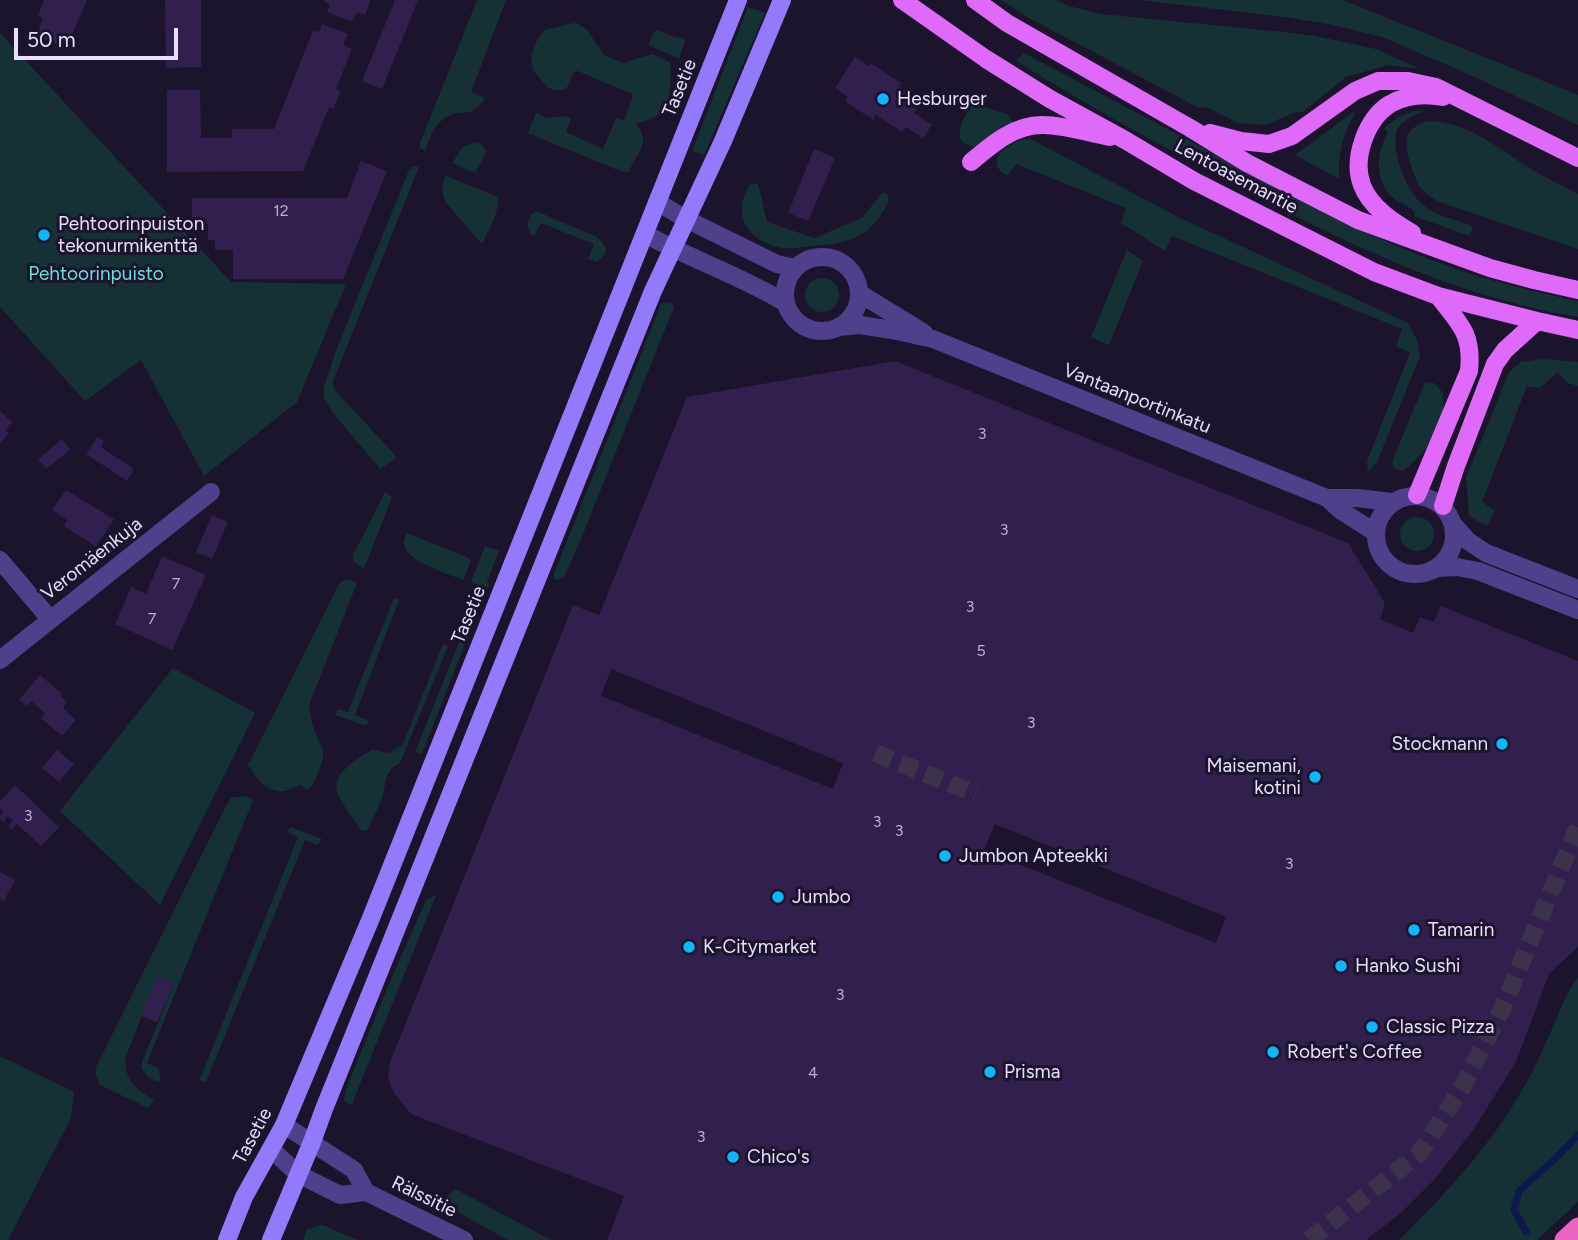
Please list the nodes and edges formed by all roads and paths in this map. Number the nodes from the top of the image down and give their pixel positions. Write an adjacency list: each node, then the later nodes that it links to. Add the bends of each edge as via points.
1 (738, 0): 10 (main road, Tasetie)
2 (782, 0): 11 (main road)
3 (902, 0): 7 (main road, Lentoasemantie, via 1050,99)
4 (975, 0): 6 (main road, Lentoasemantie)
5 (1466, 101): 6 (main road, via 1436,87 1378,81 1354,91 1292,136 1269,144); 8 (main road); 14 (main road, via 1433,95 1391,104 1368,129 1359,166 1368,198 1384,214)
6 (1190, 128): 14 (main road, Lentoasemantie, via 1357,220)
7 (1125, 140): 9 (main road, via 1031,126 998,140); 18 (main road, Lentoasemantie, via 1194,181 1374,272)
8 (1578, 158)
9 (971, 162)
10 (657, 202): 11 (street); 12 (main road, Tasetie)
11 (687, 219): 13 (main road); 15 (street, via 777,264)
12 (645, 234): 13 (street, Vantaanportinkatu); 37 (main road, Tasetie)
13 (673, 249): 19 (street, Vantaanportinkatu); 38 (main road)
14 (1449, 254): 16 (main road, Lentoasemantie)
15 (795, 268): 17 (street, Vantaanportinkatu, via 813,258 835,260 851,272); 19 (street, via 788,279)
16 (1578, 290)
17 (859, 293): 21 (street, via 856,309); 23 (street, Vantaanportinkatu)
18 (1438, 296): 20 (main road, Lentoasemantie); 25 (main road, via 1463,327 1471,352 1469,371)
19 (786, 303): 21 (street, Vantaanportinkatu, via 794,320 807,328)
20 (1537, 321): 22 (main road, Lentoasemantie); 28 (main road, via 1495,364)
21 (839, 327): 23 (street, Vantaanportinkatu, via 860,325)
22 (1578, 330)
23 (933, 339): 26 (street, Vantaanportinkatu)
24 (211, 492): 35 (street, Veromäenkuja)
25 (1418, 495): 27 (street); 28 (street)
26 (1327, 498): 27 (street, Vantaanportinkatu); 30 (street, Vantaanportinkatu)
27 (1392, 502): 30 (street)
28 (1443, 506): 29 (street)
29 (1453, 524): 32 (street, via 1451,552); 33 (street, via 1486,553)
30 (1376, 533): 32 (street, via 1383,558 1401,572 1422,574)
31 (0, 560): 35 (street)
32 (1437, 568): 34 (street, via 1478,571)
33 (1578, 589)
34 (1578, 610)
35 (50, 619): 36 (street, Veromäenkuja)
36 (0, 660)
37 (284, 1125): 38 (street, Rälssitie); 39 (main road, Tasetie)
38 (312, 1142): 40 (main road); 41 (street, Rälssitie, via 354,1170)
39 (271, 1149): 40 (street, Rälssitie); 43 (main road, Tasetie)
40 (298, 1174): 41 (street, Rälssitie, via 340,1195); 44 (main road)
41 (366, 1192): 45 (street, Rälssitie)
42 (1578, 1227): 46 (highway)
43 (227, 1240)
44 (271, 1240)
45 (464, 1240)
46 (1564, 1240)

